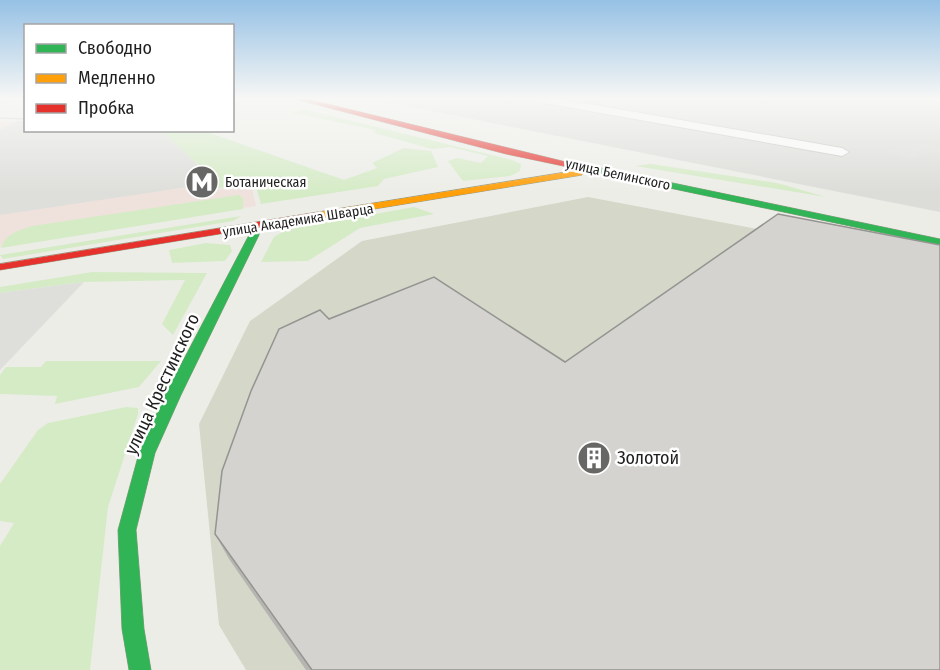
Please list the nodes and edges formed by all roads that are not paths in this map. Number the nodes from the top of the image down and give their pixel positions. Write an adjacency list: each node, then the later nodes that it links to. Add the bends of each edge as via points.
1 (426, 130): 3 (street, улица Белинского)
2 (718, 130): 4 (street)
3 (506, 150): 5 (street, улица Белинского); 6 (street, via 529,166 529,176)
4 (842, 152)
5 (596, 170): 6 (street, улица Академика Шварца); 7 (street, улица Белинского)
6 (513, 184): 8 (street, улица Академика Шварца)
7 (775, 207): 9 (street, via 839,212); 10 (street, улица Белинского)
8 (253, 227): 11 (street, улица Академика Шварца); 12 (street, улица Крестинского, via 254,235 147,453 130,519 133,629)
9 (940, 230)
10 (940, 242)
11 (0, 267)
12 (140, 670)

